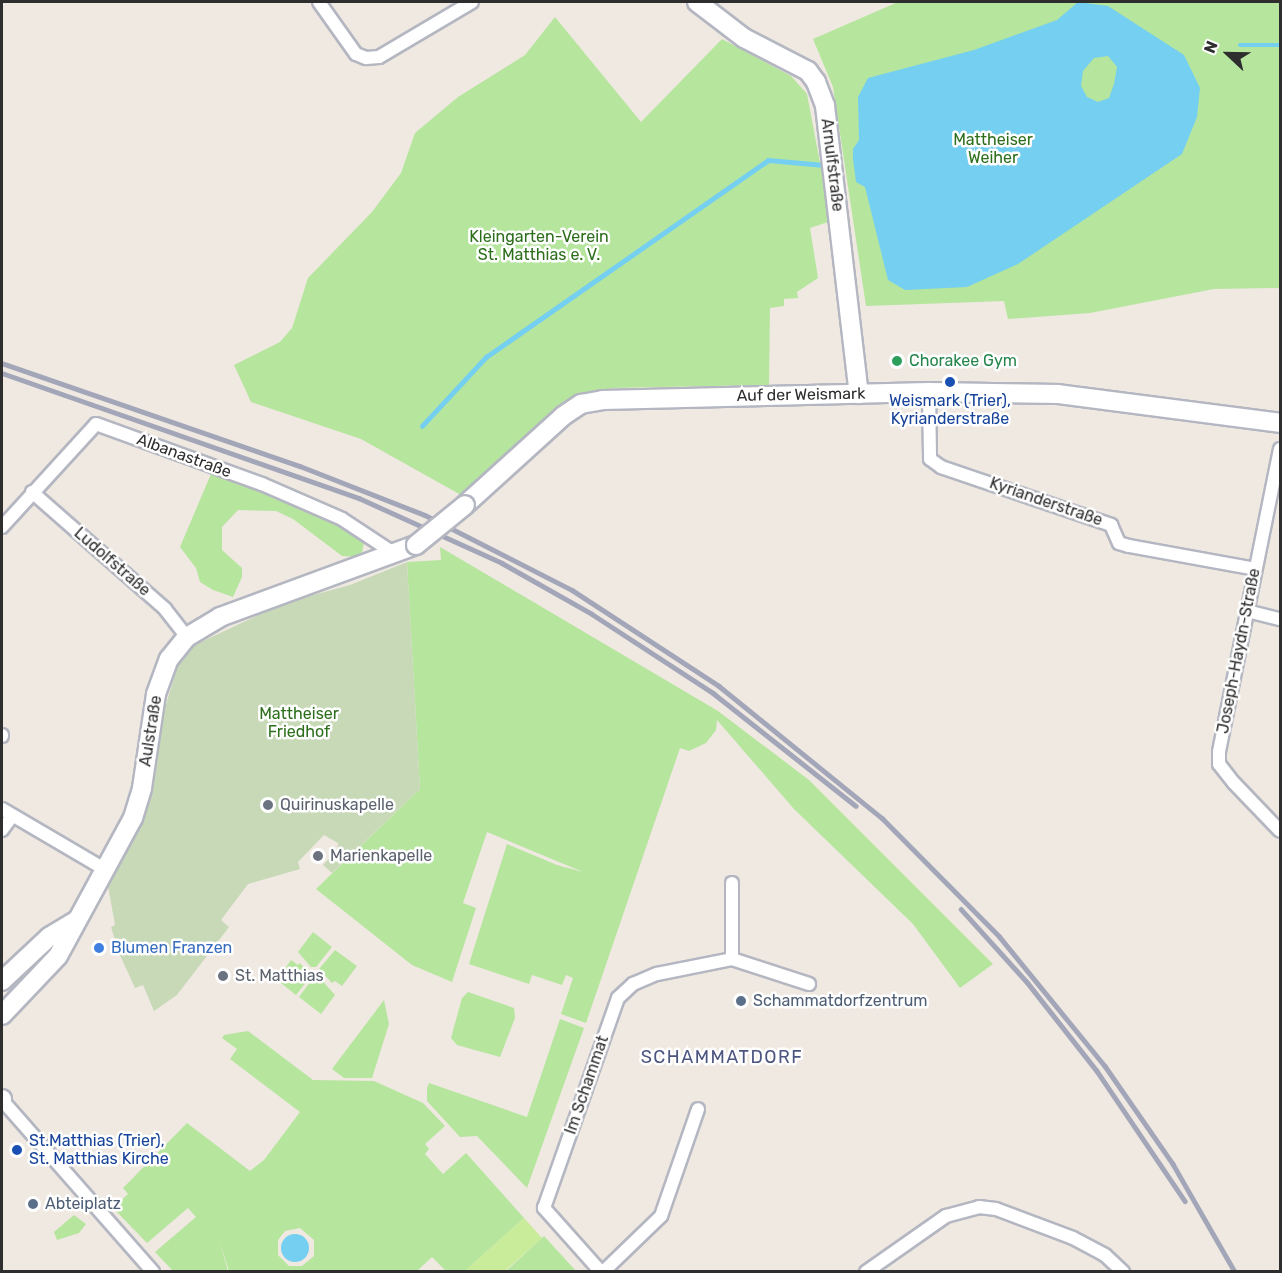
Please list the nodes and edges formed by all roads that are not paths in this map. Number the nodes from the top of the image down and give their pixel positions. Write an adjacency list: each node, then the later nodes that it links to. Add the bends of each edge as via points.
1 (319, 2): 2 (street, via 356,54 366,58 379,57)
2 (472, 2)
3 (697, 2): 5 (street, Arnulfstraße, via 744,38 808,71 816,82 825,106)
4 (929, 392): 5 (street, Auf der Weismark); 6 (street, Auf der Weismark, via 1058,394); 12 (street, Kyrianderstraße, via 930,459 941,467 1111,525 1119,543)
5 (859, 394): 10 (street, Auf der Weismark, bridge, via 603,400 581,404)
6 (1281, 423)
7 (1281, 449): 12 (street, Joseph-Haydn-Straße)
8 (32, 492): 9 (street, Albanastraße); 11 (street, Albanastraße, via 96,424 262,484 342,519); 15 (street, Ludolfstraße, via 165,609)
9 (2, 527)
10 (416, 545): 11 (street, Aulstraße)
11 (395, 554): 15 (street, Aulstraße, via 220,617)
12 (1255, 569): 13 (street, Joseph-Haydn-Straße)
13 (1247, 611): 14 (street); 18 (street, Joseph-Haydn-Straße, via 1219,764)
14 (1281, 619)
15 (187, 637): 19 (street, Aulstraße, via 169,659 156,694 142,788 133,818)
16 (7, 813): 17 (street); 19 (street)
17 (2, 830)
18 (1281, 831)
19 (106, 870): 21 (street, Aulstraße)
20 (732, 883): 22 (street)
21 (76, 921): 23 (street, via 49,936); 25 (street, Aulstraße, via 58,956)
22 (732, 959): 24 (street, Im Schammat); 29 (street, Im Schammat, via 657,974 633,984 618,998 544,1208)
23 (2, 981)
24 (809, 984)
25 (2, 1015)
26 (2, 1100): 28 (street)
27 (698, 1109): 29 (street, Im Schammat, via 661,1216)
28 (153, 1272)
29 (602, 1272)
30 (866, 1272): 31 (street, via 946,1216 980,1207 1015,1215 1073,1238 1105,1255)
31 (1123, 1272)

